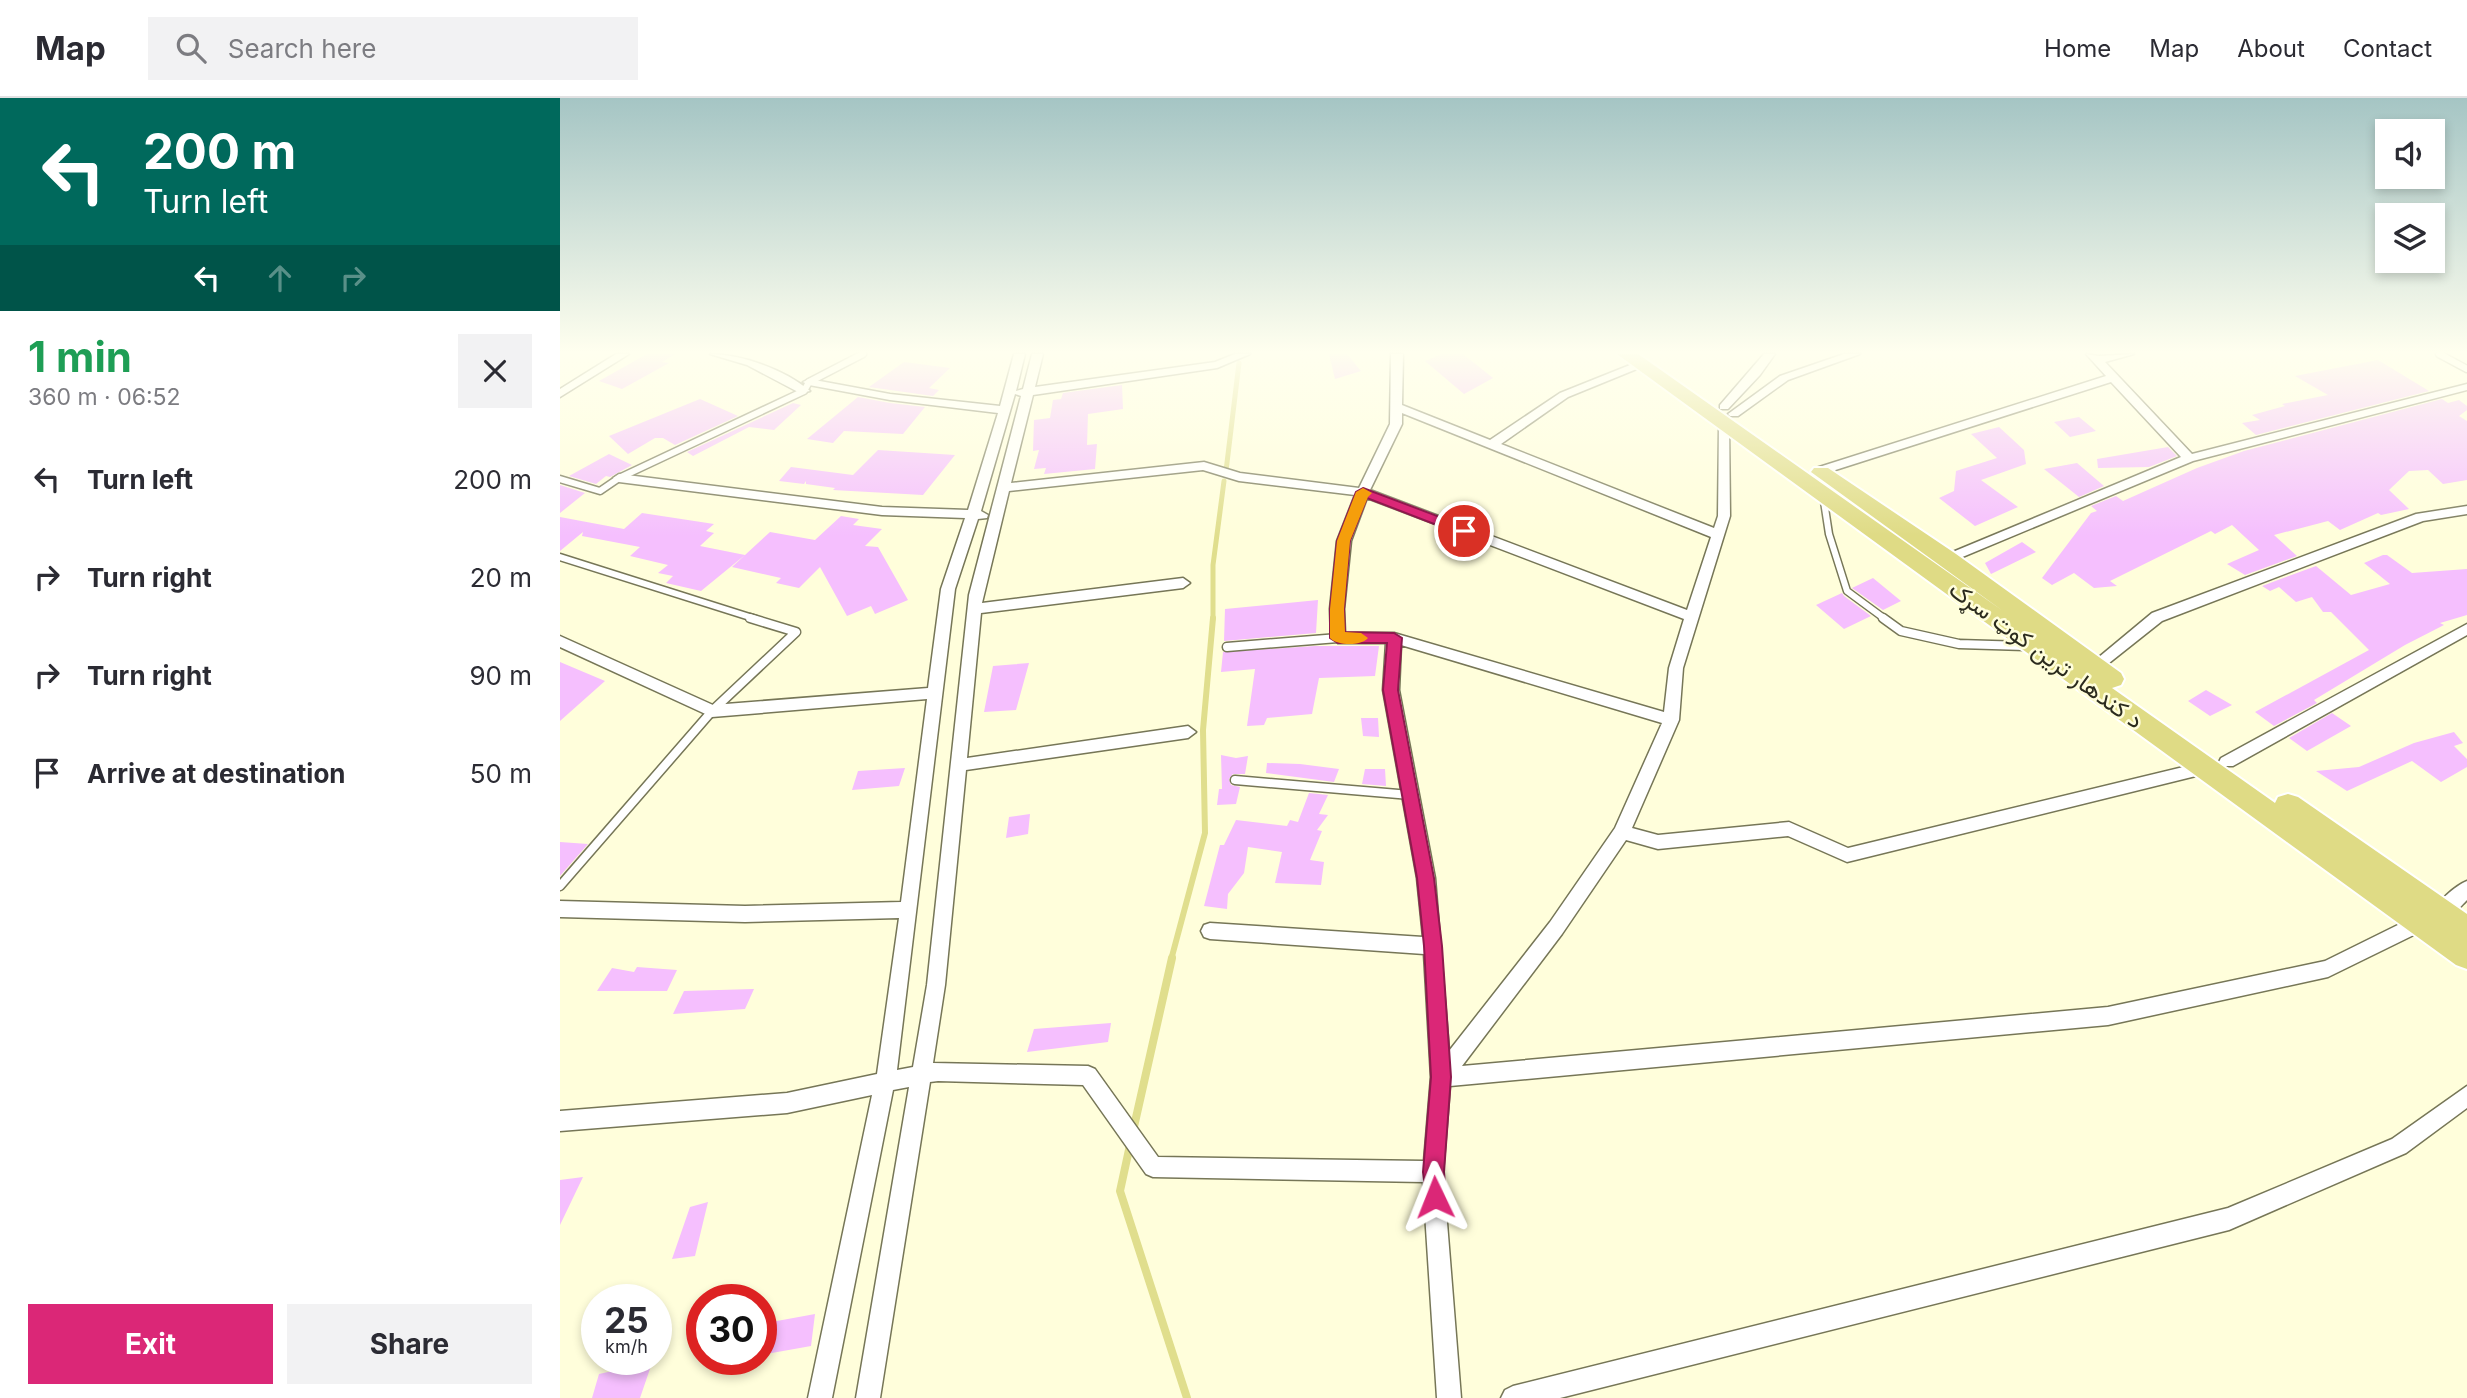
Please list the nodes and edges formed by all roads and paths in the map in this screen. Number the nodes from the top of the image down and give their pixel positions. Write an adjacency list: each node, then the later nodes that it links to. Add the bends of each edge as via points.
1 (748, 415): 14 (lane)
2 (1003, 415): 21 (street)
3 (1023, 415): 16 (street)
4 (1397, 415): 17 (street)
5 (1416, 415): 11 (street)
6 (1535, 415): 11 (street)
7 (1727, 415): 13 (main road, د کندهار ترين کوټ سړک); 18 (main road, د کندهار ترين کوټ سړک); 22 (street, via 1724,516)
8 (1996, 415): 13 (street)
9 (2149, 415): 12 (street)
10 (2359, 415): 12 (street)
11 (1491, 445): 22 (street)
12 (2189, 458): 24 (street)
13 (1820, 471): 18 (street); 24 (main road, د کندهار ترين کوټ سړک)
14 (619, 478): 15 (lane, via 600,491); 21 (street, via 881,511)
15 (560, 480)
16 (1004, 488): 17 (street, via 1204,466 1239,477); 20 (street)
17 (1363, 492): 27 (street); 29 (street, via 1344,541)
18 (1824, 495): 32 (main road, د کندهار ترين کوټ سړک); 32 (lane, via 1829,534 1847,591 1901,631 1959,644)
19 (2467, 510): 34 (street, via 2421,517 2157,617)
20 (997, 514): 21 (street); 26 (street)
21 (972, 515): 35 (street, via 948,589)
22 (1718, 535): 27 (street)
23 (560, 557): 36 (lane, via 796,632)
24 (1948, 559): 34 (main road, د کندهار ترين کوټ سړک)
25 (1183, 583): 26 (street)
26 (974, 609): 39 (street)
27 (1693, 617): 37 (street, via 1676,668)
28 (2467, 629): 40 (street)
29 (1338, 638): 30 (street); 33 (lane)
30 (1394, 638): 37 (street); 42 (street, via 1391,690)
31 (560, 641): 36 (street)
32 (2034, 646): 40 (main road, د کندهار ترين کوټ سړک)
33 (1227, 647)
34 (2094, 667): 40 (main road, د کندهار ترين کوټ سړک)
35 (935, 693): 36 (street); 47 (street)
36 (712, 711): 44 (lane)
37 (1671, 720): 43 (street)
38 (1188, 732): 39 (street)
39 (959, 765): 53 (street)
40 (2216, 765): 43 (street, via 1847,855 1788,829 1658,842); 48 (main road, د کندهار ترين کوټ سړک)
41 (1235, 780): 42 (lane)
42 (1410, 795): 51 (street)
43 (1622, 832): 54 (street, via 1556,928)
44 (560, 886)
45 (2467, 889): 48 (street)
46 (560, 909): 47 (street, via 745,914)
47 (908, 910): 55 (street)
48 (2432, 918): 50 (main road, د کندهار ترين کوټ سړک); 52 (main road, د کندهار ترين کوټ سړک); 54 (street, via 2328,969 2108,1016)
49 (1210, 931): 51 (street)
50 (2467, 931)
51 (1433, 946): 54 (street)
52 (2467, 955)
53 (922, 1074): 55 (street); 58 (street, via 1088,1076 1153,1167); 60 (street)
54 (1441, 1077): 58 (street)
55 (885, 1082): 57 (street, via 787,1103); 59 (street)
56 (2467, 1096): 62 (street, via 2399,1146 2229,1219)
57 (560, 1121)
58 (1433, 1172): 61 (street)
59 (820, 1398)
60 (868, 1398)
61 (1449, 1398)
62 (1513, 1398)

